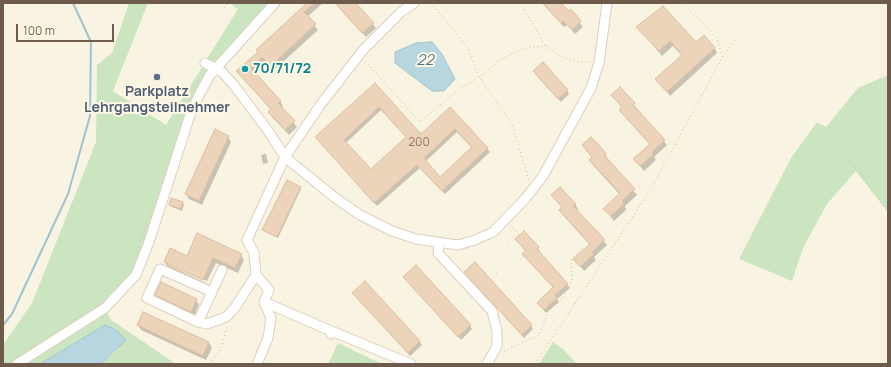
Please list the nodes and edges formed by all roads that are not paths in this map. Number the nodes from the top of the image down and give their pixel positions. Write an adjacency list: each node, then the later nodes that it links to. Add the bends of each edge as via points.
1 (274, 3): 5 (street)
2 (414, 3): 6 (street, via 401,12 359,55)
3 (606, 3): 7 (street, via 599,63 591,88 547,170 493,232 458,245)
4 (205, 63): 5 (street)
5 (216, 68): 6 (street, via 233,84); 13 (street, via 189,118 136,275 105,308)
6 (285, 157): 7 (street, via 328,193 360,215 392,231); 9 (street, via 247,240 254,254)
7 (439, 243): 16 (street, via 438,253 492,311 497,331 497,346)
8 (222, 270): 10 (street)
9 (256, 275): 11 (street, via 269,290); 12 (street, via 226,317 207,324)
10 (212, 292): 12 (street); 12 (street, via 160,269 147,298)
11 (264, 302): 14 (street, via 271,318 268,338); 15 (street, via 331,333)
12 (198, 322)
13 (17, 364)
14 (257, 364)
15 (411, 364)
16 (487, 364)

